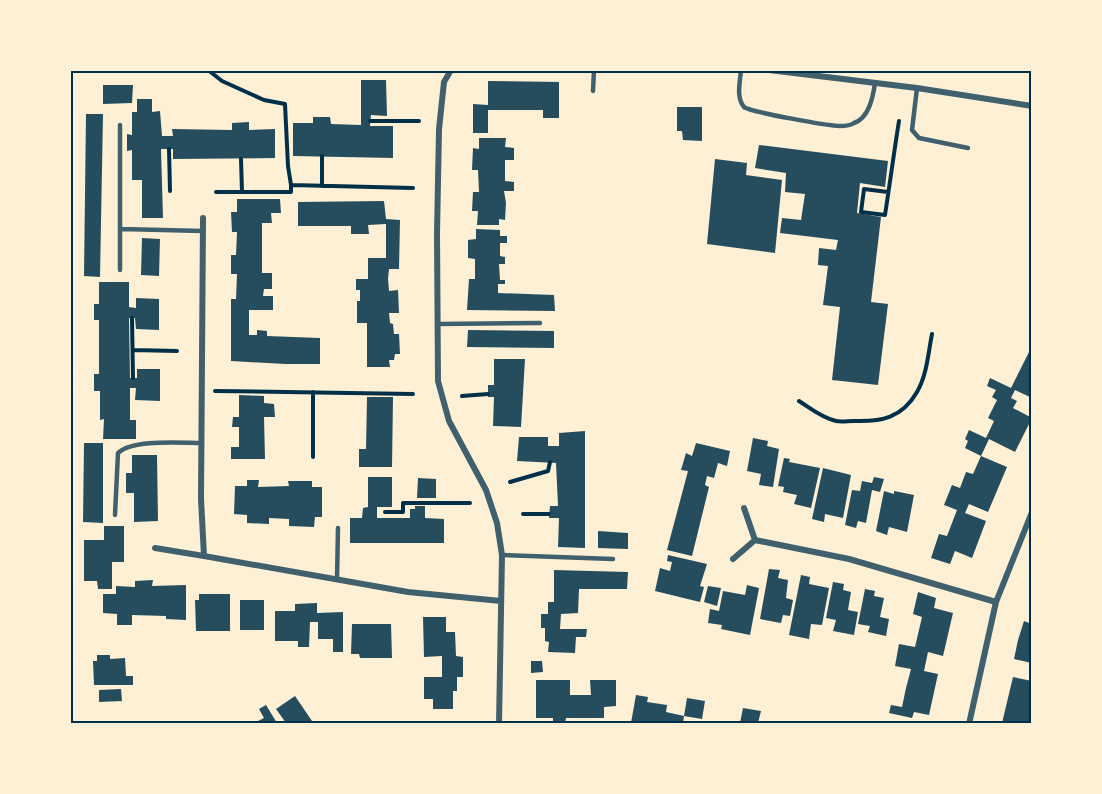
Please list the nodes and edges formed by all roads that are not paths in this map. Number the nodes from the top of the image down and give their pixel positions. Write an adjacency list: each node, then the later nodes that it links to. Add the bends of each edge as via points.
1 (451, 70): 16 (street, via 444,82 439,129)
2 (594, 70): 7 (lane)
3 (741, 70): 5 (lane, via 740,101 746,109 840,126 856,123 866,114)
4 (769, 70): 5 (street)
5 (875, 83): 6 (street)
6 (917, 88): 8 (street); 10 (lane, via 912,130 919,138)
7 (593, 91)
8 (1032, 106)
9 (120, 125): 12 (lane)
10 (968, 148)
11 (203, 218): 13 (street)
12 (121, 229): 13 (lane); 14 (lane)
13 (203, 231): 17 (street)
14 (120, 270)
15 (540, 323): 16 (lane)
16 (438, 324): 24 (street, via 438,381 449,421 486,490)
17 (202, 443): 20 (lane, via 137,444 123,448 118,453); 25 (street)
18 (744, 507): 22 (street)
19 (1032, 512): 30 (street)
20 (115, 515)
21 (338, 528): 28 (lane)
22 (754, 540): 27 (street); 30 (street, via 849,559)
23 (155, 548): 25 (street)
24 (502, 555): 26 (lane); 29 (street)
25 (204, 556): 28 (street)
26 (613, 559)
27 (733, 559)
28 (337, 579): 29 (street, via 408,592)
29 (501, 601): 31 (street)
30 (996, 602): 32 (street)
31 (499, 723)
32 (969, 723)

